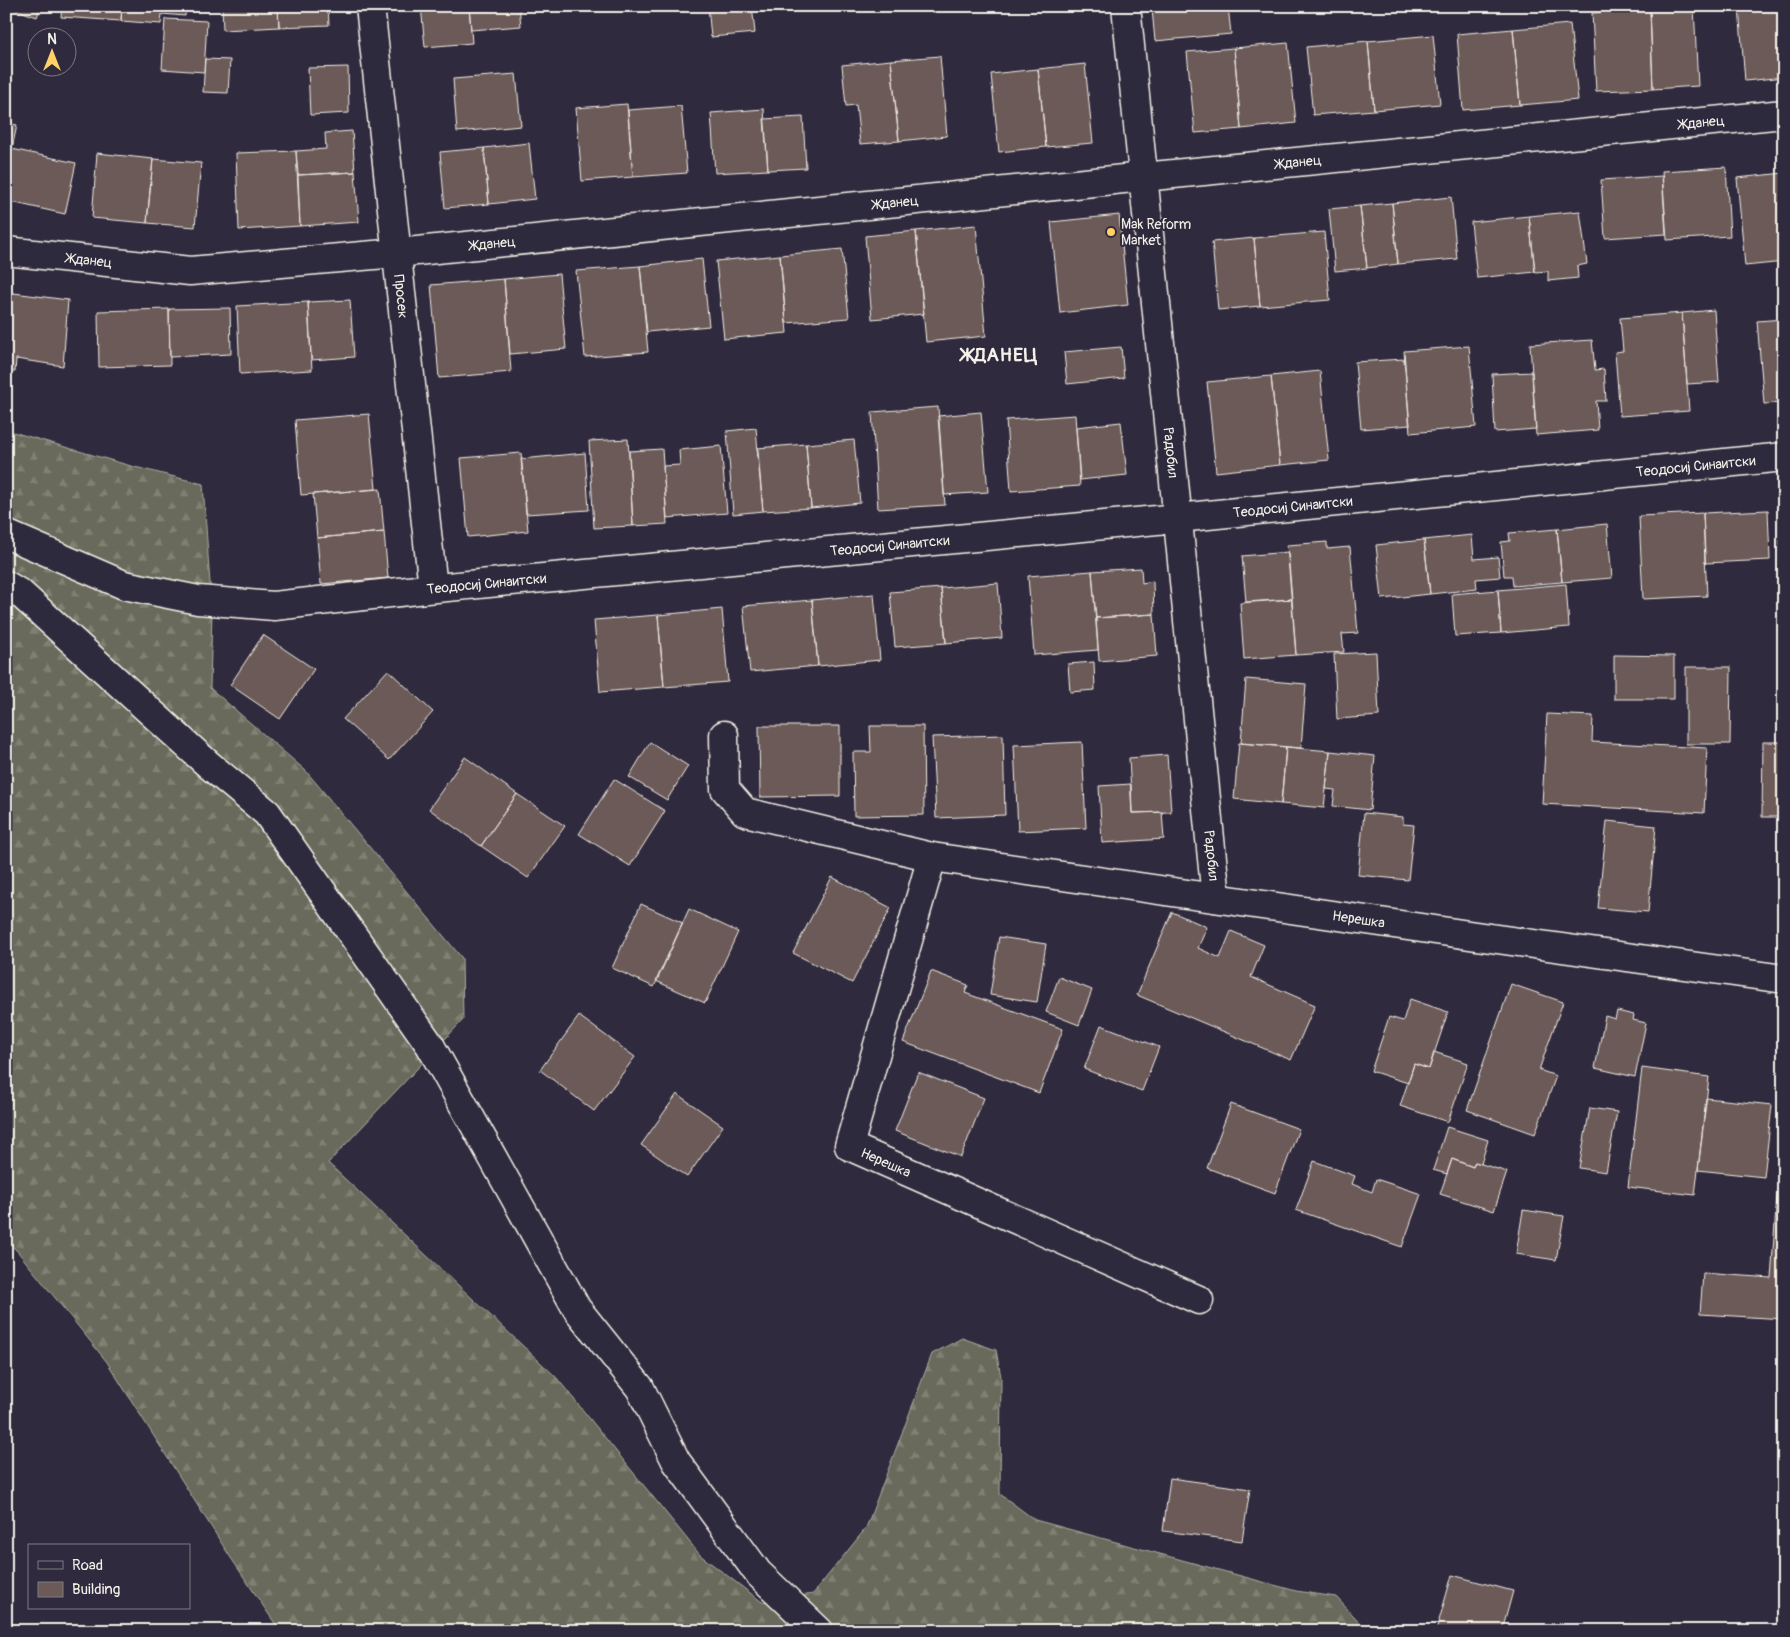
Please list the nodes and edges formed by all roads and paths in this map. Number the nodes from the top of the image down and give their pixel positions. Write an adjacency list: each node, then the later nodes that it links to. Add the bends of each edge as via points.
1 (370, 6): 6 (street, Просек)
2 (1126, 6): 4 (street, Радобил)
3 (1784, 114): 4 (street, Жданец)
4 (1144, 176): 6 (street, Жданец); 8 (street, Радобил)
5 (6, 251): 6 (street, Жданец, via 190,271)
6 (397, 253): 11 (street, Просек)
7 (1784, 457): 8 (street, Теодосиј Синаитски)
8 (1178, 518): 11 (street, Теодосиј Синаитски); 14 (street, Радобил)
9 (6, 534): 11 (street, Теодосиј Синаитски, via 124,585 198,600 274,606)
10 (6, 584): 17 (street, via 267,813 430,1045 577,1309 640,1388 676,1461 758,1573)
11 (433, 588)
12 (724, 735): 13 (street, Нерешка, via 725,789 745,812)
13 (932, 857): 14 (street, Нерешка); 16 (street, Нерешка, via 849,1146)
14 (1216, 898): 15 (street, Нерешка)
15 (1784, 979)
16 (1199, 1300)
17 (819, 1631)

